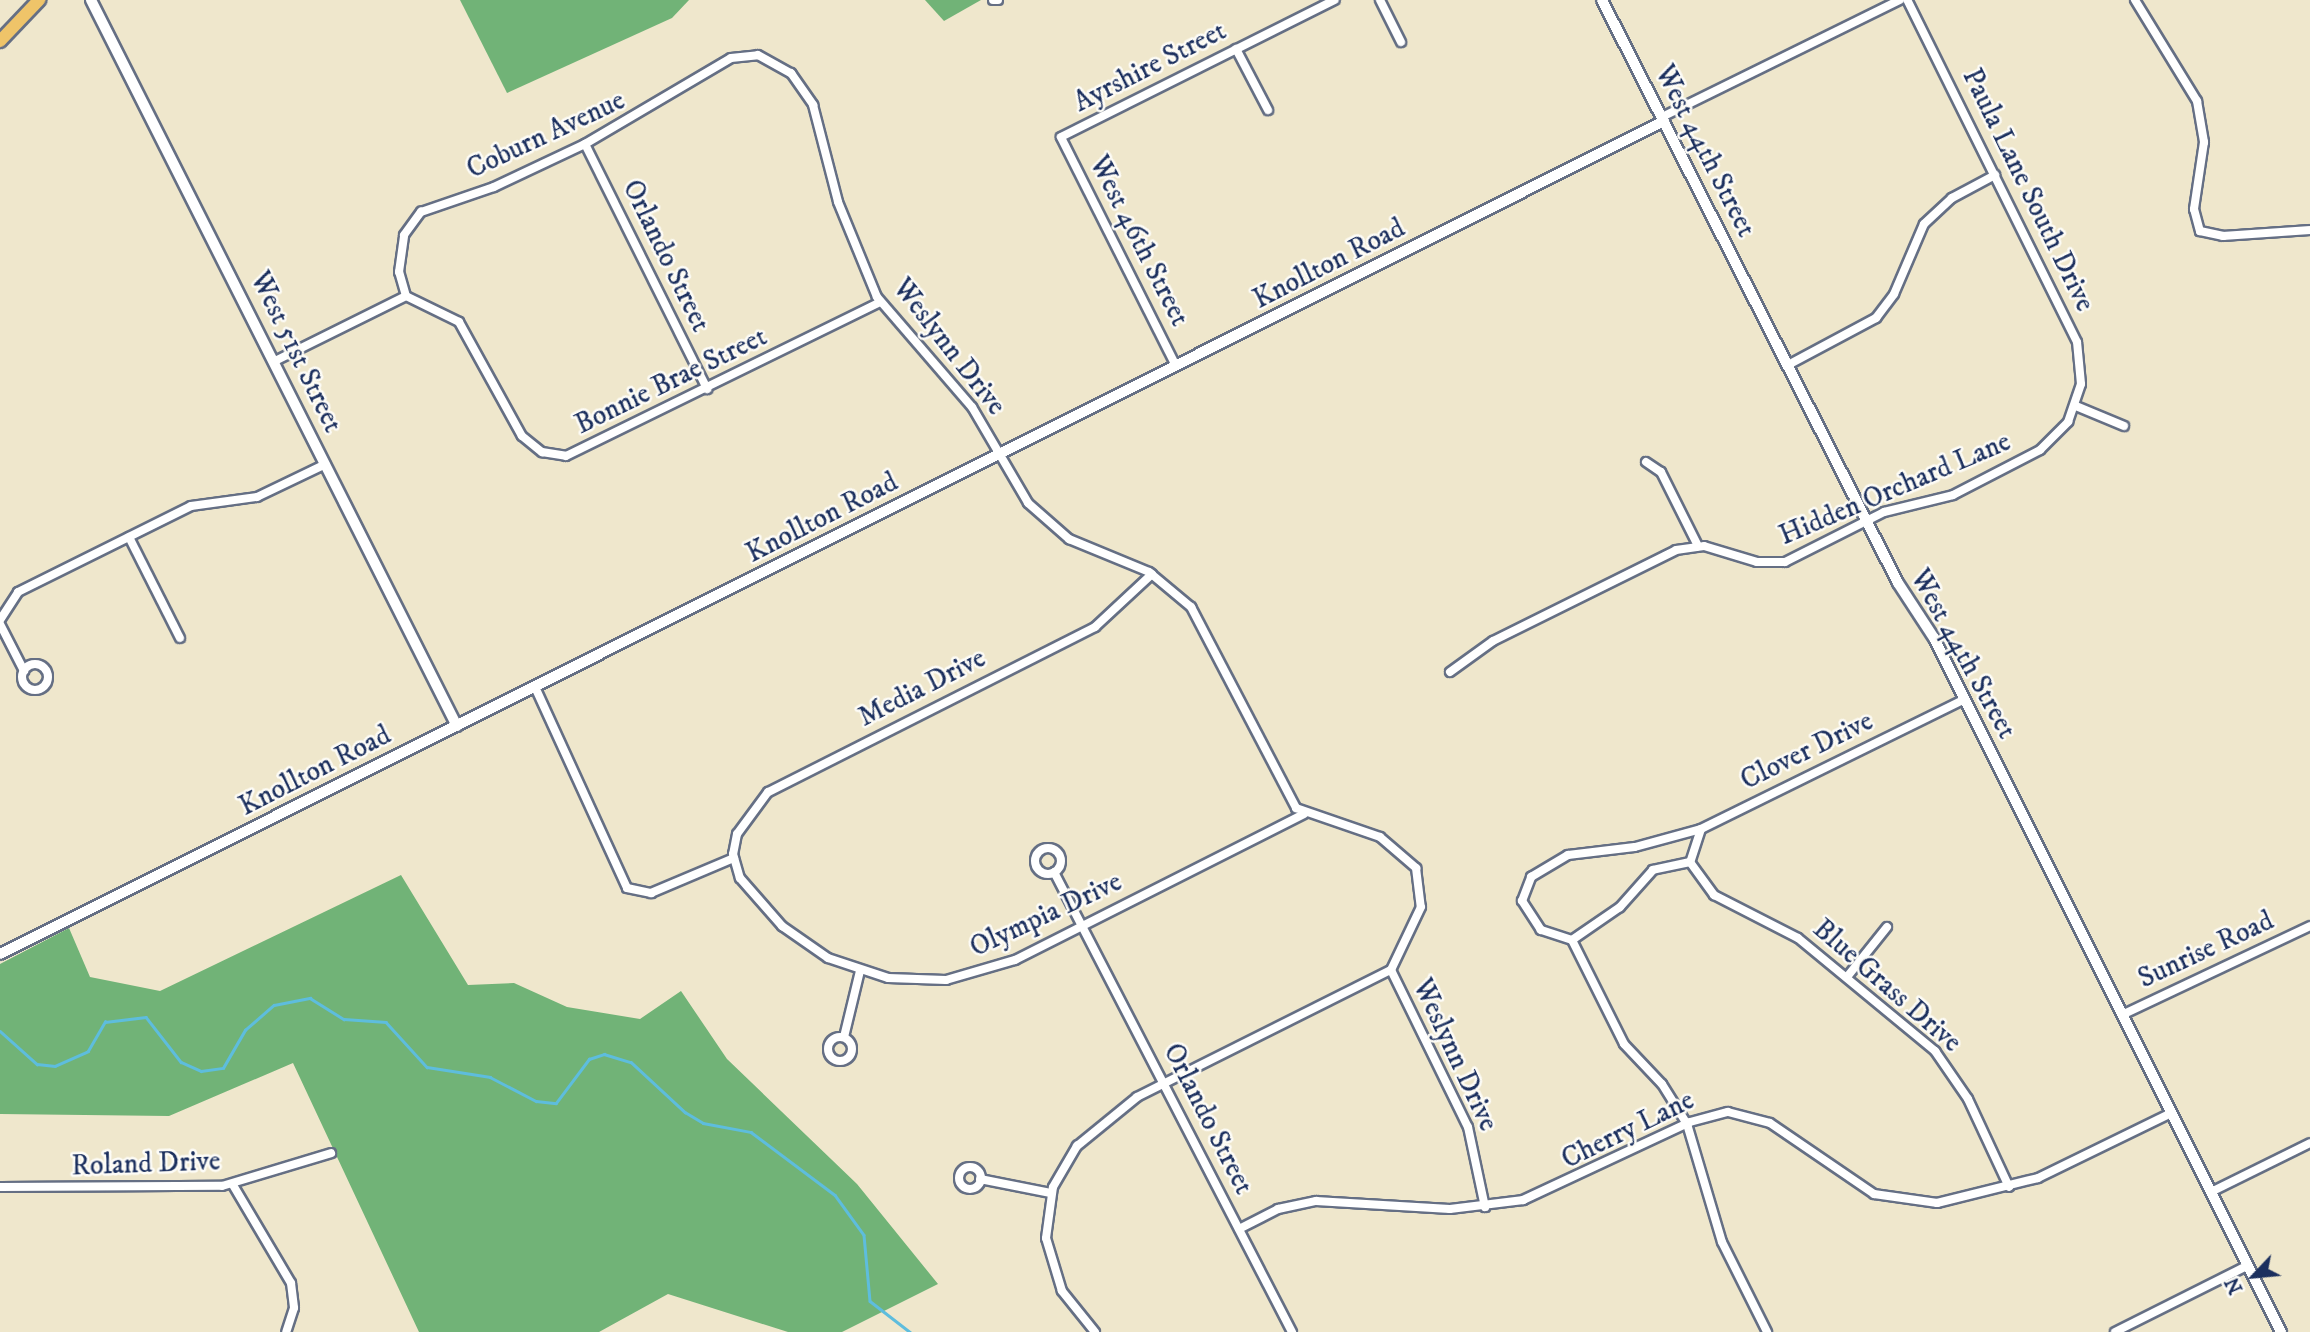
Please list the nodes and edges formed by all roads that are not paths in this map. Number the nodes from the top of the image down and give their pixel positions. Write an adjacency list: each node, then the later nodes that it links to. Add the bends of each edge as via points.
1 (39, 0): 9 (main road)
2 (91, 0): 21 (street, West 51st Street)
3 (1335, 0): 11 (street, Ayrshire Street)
4 (1380, 0): 10 (street)
5 (1602, 0): 14 (street, West 44th Street)
6 (1900, 0): 14 (street, Knollton Road)
7 (1907, 0): 17 (street, Paula Lane South Drive)
8 (2135, 0): 18 (street, via 2197,101 2204,142 2194,209 2200,231 2223,236)
9 (0, 41)
10 (1401, 43)
11 (1236, 49): 13 (street); 15 (street, Ayrshire Street)
12 (767, 58): 16 (street, Coburn Avenue, via 727,60); 20 (street, Weslynn Drive, via 791,73 811,101 838,202)
13 (1268, 110)
14 (1663, 119): 22 (street, West 44th Street); 23 (street, Knollton Road)
15 (1061, 137): 23 (street, West 46th Street)
16 (585, 144): 19 (street, Coburn Avenue, via 505,183 418,214 406,229 400,255); 24 (street, Orlando Street)
17 (1995, 175): 22 (street, via 1930,217 1876,318); 25 (street, Paula Lane South Drive, via 2077,342 2082,375)
18 (2310, 230)
19 (406, 296): 21 (street); 24 (street, Bonnie Brae Street, via 462,325 522,436 545,453 578,453)
20 (880, 302): 24 (street, Bonnie Brae Street); 27 (street, Weslynn Drive, via 964,396)
21 (275, 361): 29 (street, West 51st Street)
22 (1788, 365): 30 (street, West 44th Street)
23 (1176, 366): 27 (street, Knollton Road)
24 (707, 389)
25 (2076, 407): 26 (street); 30 (street, Hidden Orchard Lane, via 2060,433 2037,452 1945,498)
26 (2124, 426)
27 (1001, 454): 33 (street, Weslynn Drive, via 1021,493 1052,527); 38 (street, Knollton Road)
28 (1646, 463): 32 (street, via 1661,472)
29 (326, 464): 31 (street, via 257,497 196,504); 40 (street, West 51st Street)
30 (1867, 521): 32 (street, Hidden Orchard Lane, via 1778,564); 39 (street, West 44th Street)
31 (129, 537): 34 (street, via 14,594); 35 (street)
32 (1698, 546): 37 (street, Hidden Orchard Lane, via 1670,553 1493,640)
33 (1152, 573): 41 (street, Weslynn Drive, via 1199,618 1290,800); 43 (street, Media Drive, via 1124,607 1095,627 775,787 745,817)
34 (0, 622): 36 (street)
35 (180, 638)
36 (24, 671)
37 (1450, 672)
38 (535, 687): 40 (street, Knollton Road); 43 (street, via 627,888 653,892)
39 (1965, 699): 42 (street, Clover Drive); 54 (street, West 44th Street)
40 (457, 726): 50 (street, Knollton Road)
41 (1304, 814): 48 (street, Olympia Drive); 51 (street, Weslynn Drive, via 1364,829 1402,851 1418,872 1423,898)
42 (1702, 829): 44 (street); 49 (street, Clover Drive, via 1635,847 1576,852 1531,877 1521,896 1531,920 1553,937)
43 (734, 858): 52 (street, Olympia Drive, via 743,883 788,932)
44 (1690, 862): 49 (street, via 1653,870 1620,907); 53 (street, Blue Grass Drive, via 1714,895 1783,929)
45 (1054, 872): 48 (street, Orlando Street)
46 (2310, 926): 54 (street, Sunrise Road)
47 (1887, 927): 53 (street)
48 (1080, 928): 52 (street, Olympia Drive, via 967,976 912,981); 56 (street, Orlando Street)
49 (1572, 940): 58 (street, via 1624,1044 1662,1084)
50 (0, 954)
51 (1391, 970): 56 (street); 67 (street, Weslynn Drive, via 1468,1127)
52 (860, 971): 55 (street)
53 (1847, 977): 64 (street, Blue Grass Drive, via 1948,1067)
54 (2122, 1015): 57 (street, West 44th Street)
55 (844, 1037)
56 (1164, 1083): 66 (street, via 1092,1130 1066,1160); 68 (street, Orlando Street)
57 (2171, 1113): 64 (street, Cherry Lane); 65 (street, West 44th Street)
58 (1687, 1124): 64 (street, Cherry Lane, via 1723,1113 1757,1117 1859,1186 1899,1201 1941,1202); 67 (street, Cherry Lane, via 1555,1191); 73 (street, via 1722,1242)
59 (2310, 1143): 65 (street)
60 (331, 1153): 62 (street, Roland Drive)
61 (980, 1179): 66 (street)
62 (233, 1185): 63 (street, Roland Drive); 70 (street, via 291,1283 294,1308)
63 (0, 1187)
64 (2009, 1187)
65 (2211, 1192): 69 (street, West 44th Street)
66 (1051, 1193): 71 (street, via 1046,1226 1051,1265 1062,1291)
67 (1485, 1207): 68 (street, Cherry Lane, via 1316,1201 1278,1209)
68 (1239, 1229): 72 (street, Orlando Street)
69 (2247, 1266): 74 (street); 75 (street, West 44th Street)
70 (286, 1332)
71 (1095, 1332)
72 (1293, 1332)
73 (1767, 1332)
74 (2115, 1332)
75 (2281, 1332)

